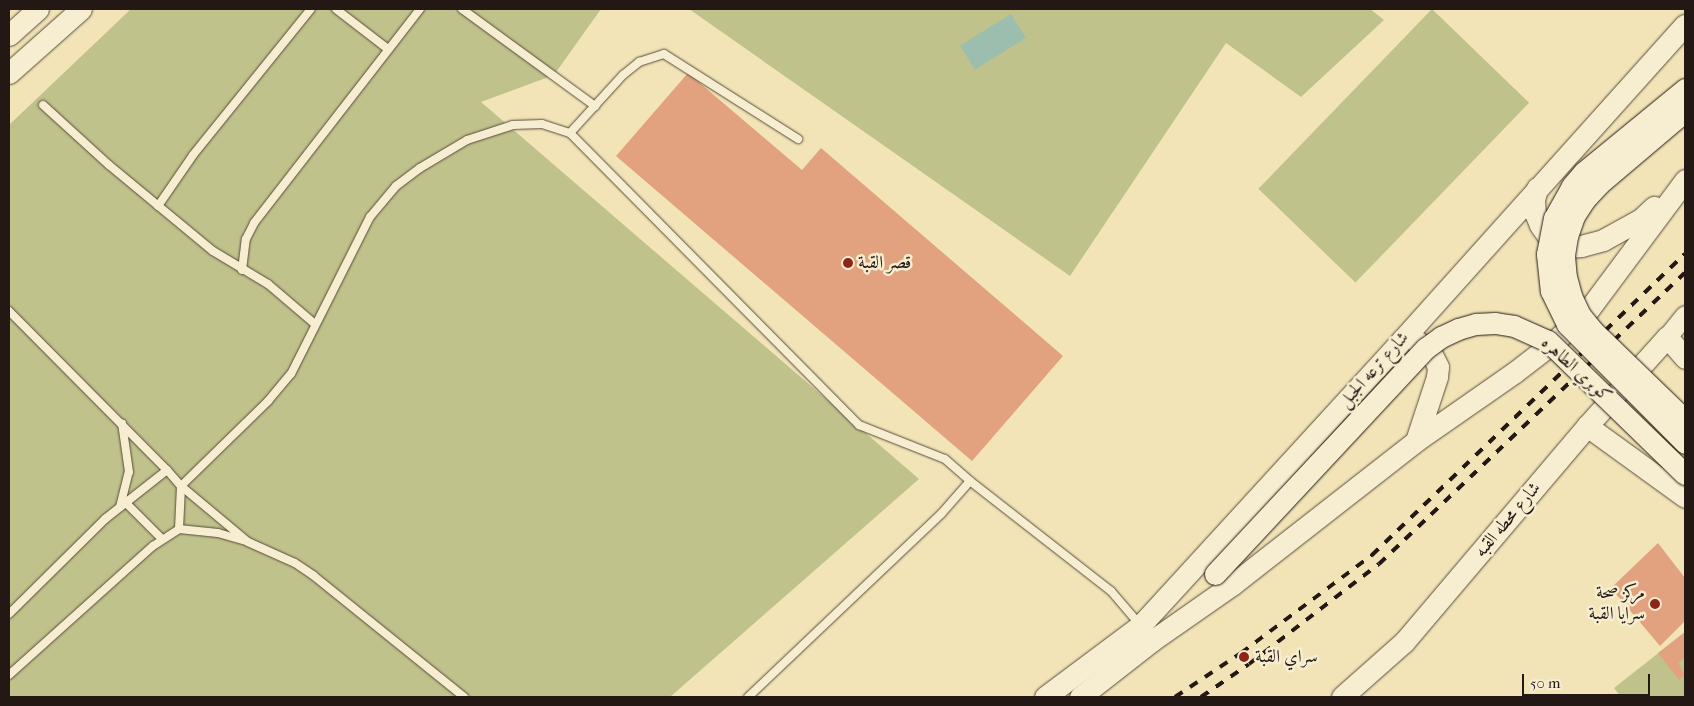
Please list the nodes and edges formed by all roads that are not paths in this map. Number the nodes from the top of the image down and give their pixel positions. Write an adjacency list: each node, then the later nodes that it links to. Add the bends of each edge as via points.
1 (81, 9): 10 (main road)
2 (311, 9): 19 (lane, via 194,155)
3 (336, 9): 9 (lane)
4 (420, 9): 9 (lane)
5 (462, 9): 13 (lane)
6 (32, 12): 8 (main road)
7 (1685, 25): 18 (main road, شارع ترعه الجبل)
8 (9, 35)
9 (388, 49): 20 (lane, via 254,223 246,238)
10 (9, 73)
11 (1685, 89): 32 (main road, كوبري الطاهره, bridge, via 1584,172 1572,186 1554,218 1547,254 1551,291 1567,324)
12 (43, 105): 19 (lane)
13 (595, 106): 15 (lane); 16 (lane, via 640,62 664,54)
14 (1685, 111): 27 (main road, bridge, via 1585,199 1574,216 1564,256 1571,296 1580,315)
15 (570, 133): 23 (lane, via 542,124 513,125 489,131 444,153 396,186 370,217); 34 (lane, via 858,425 945,459)
16 (798, 139)
17 (1685, 179): 18 (main road, via 1640,219 1603,240 1581,246 1558,242 1540,225 1534,200); 31 (main road, شارع ترعه الجبل, via 1589,309 1515,372)
18 (1537, 188): 25 (main road, شارع ترعه الجبل)
19 (158, 206): 20 (lane)
20 (242, 270): 23 (lane, via 268,284)
21 (9, 311): 28 (lane)
22 (1685, 315): 24 (street)
23 (315, 324): 35 (lane, via 291,374 280,388)
24 (1668, 337): 26 (main road); 29 (main road, شارع محطه القبه)
25 (1402, 339): 31 (main road, via 1412,338 1421,342 1429,349 1438,367); 43 (main road, شارع ترعه الجبل)
26 (1685, 358)
27 (1685, 420)
28 (122, 423): 33 (lane); 37 (lane, via 129,472)
29 (1587, 426): 36 (main road); 49 (main road, شارع محطه القبه, via 1404,642)
30 (1685, 433): 36 (main road, via 1672,447 1668,458 1670,480)
31 (1416, 441): 43 (main road, شارع ترعه الجبل, via 1232,584)
32 (1685, 443)
33 (167, 470): 35 (lane); 37 (lane)
34 (970, 481): 43 (lane, via 1111,591); 46 (lane, via 941,514)
35 (181, 486): 38 (lane); 40 (lane)
36 (1682, 487): 41 (main road, كوبري الطاهره, bridge, via 1548,341 1514,326 1476,324 1458,328 1426,348)
37 (122, 505): 39 (lane); 42 (lane)
38 (179, 529): 39 (lane); 40 (lane, via 218,533)
39 (162, 539): 44 (lane)
40 (248, 542): 45 (lane, via 314,576)
41 (1215, 574): 43 (main road, شارع ترعه الجبل)
42 (9, 614)
43 (1147, 633): 47 (main road, شارع ترعه الجبل); 48 (main road, شارع ترعه الجبل)
44 (9, 675)
45 (464, 697)
46 (748, 697)
47 (1046, 697)
48 (1080, 697)
49 (1342, 697)

